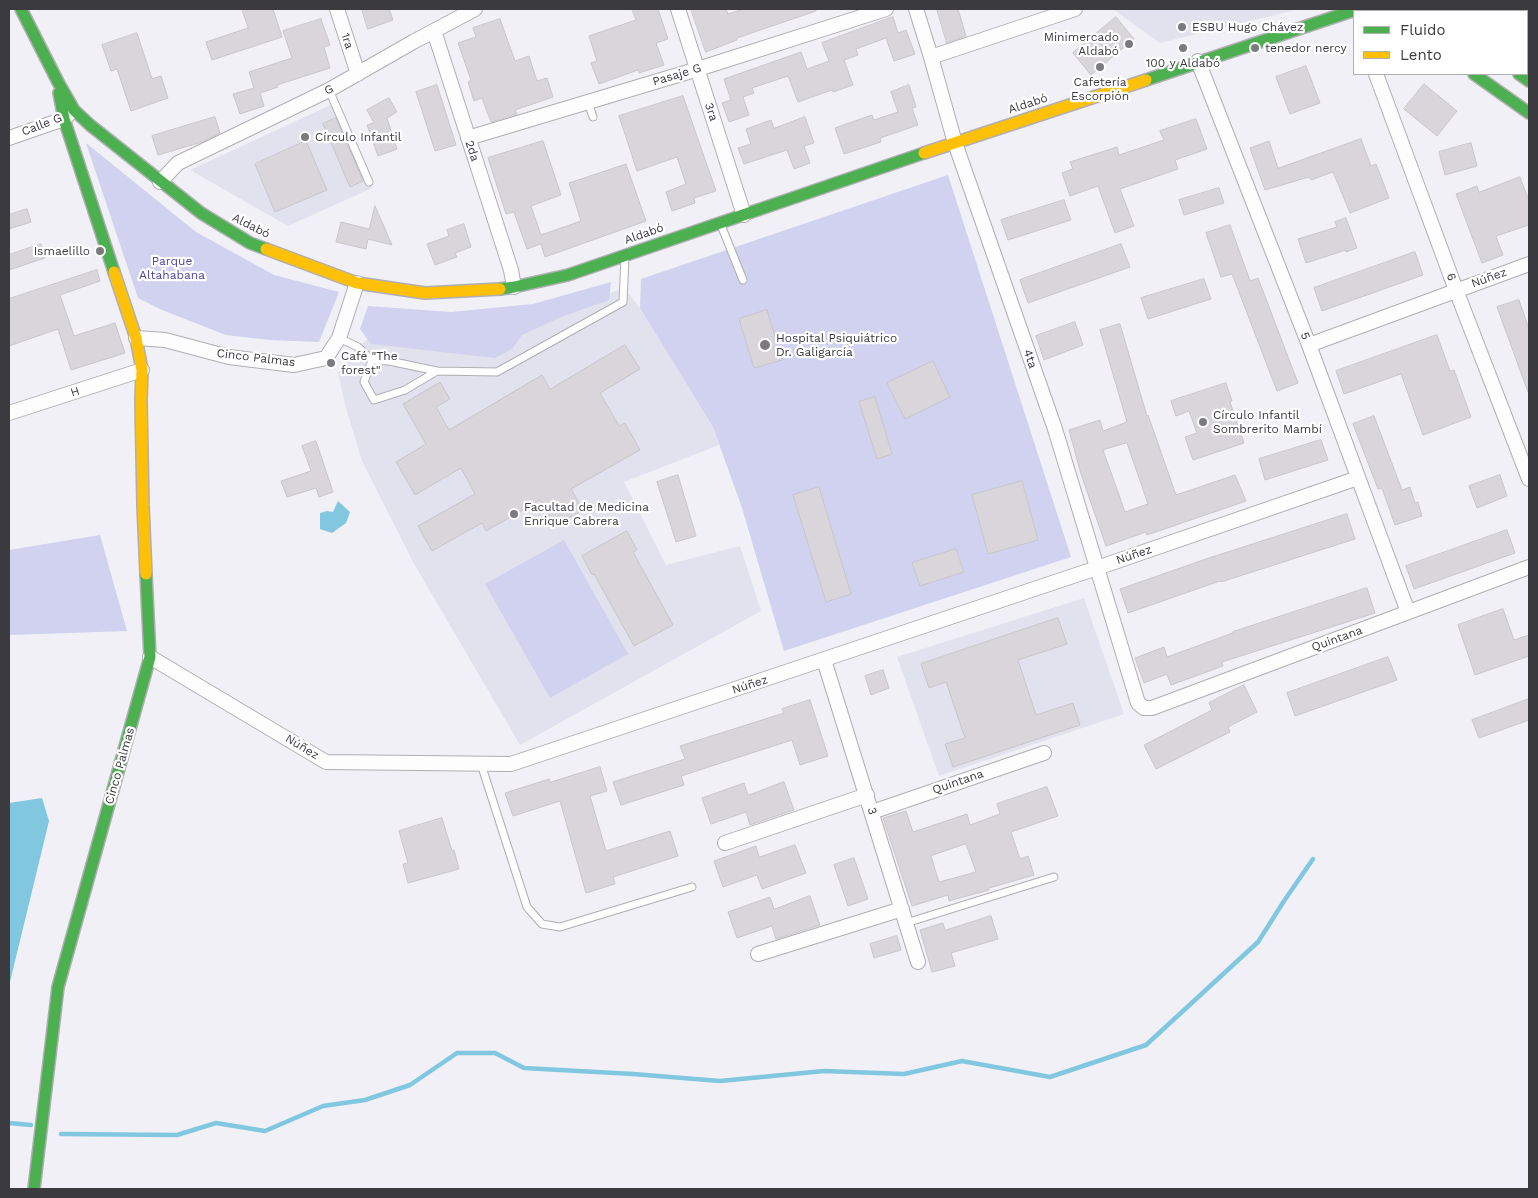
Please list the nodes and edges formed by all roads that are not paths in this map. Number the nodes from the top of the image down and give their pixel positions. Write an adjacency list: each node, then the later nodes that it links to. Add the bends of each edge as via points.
1 (21, 9): 16 (main road, Aldabó)
2 (337, 9): 13 (street, 1ra)
3 (475, 9): 9 (street, G)
4 (678, 9): 12 (street, 3ra)
5 (886, 9): 12 (street, Pasaje G)
6 (916, 9): 10 (street, 4ta)
7 (1075, 9): 10 (street)
8 (1353, 12): 11 (main road, Aldabó)
9 (434, 31): 13 (street, G); 24 (street, 2da)
10 (931, 57): 25 (street, 4ta)
11 (1198, 61): 25 (main road, Aldabó); 38 (street, 5)
12 (698, 69): 18 (street, Pasaje G); 28 (street, 3ra)
13 (358, 74): 17 (street, G)
14 (1376, 75): 35 (street, 6)
15 (1475, 75): 20 (main road)
16 (58, 82): 19 (main road, Aldabó); 22 (main road, Cinco Palmas)
17 (329, 90): 26 (street, G, via 178,163); 27 (lane)
18 (588, 102): 21 (lane); 24 (street, Pasaje G)
19 (74, 110): 22 (street, Calle G); 26 (main road, Aldabó)
20 (1529, 113)
21 (593, 117)
22 (64, 119): 23 (street, Calle G); 36 (main road, Cinco Palmas)
23 (9, 138)
24 (468, 138): 34 (street, 2da)
25 (955, 143): 28 (main road, Aldabó); 46 (street, 4ta, via 1055,429)
26 (160, 182): 33 (main road, Aldabó, via 200,213 250,243)
27 (369, 182)
28 (744, 215): 29 (main road, Aldabó)
29 (720, 223): 30 (main road, Aldabó); 32 (lane)
30 (625, 256): 34 (main road, Aldabó, via 568,275); 41 (lane, via 623,302 497,372)
31 (1529, 264): 35 (street, Núñez)
32 (743, 280)
33 (357, 283): 34 (main road, Aldabó, via 425,293); 37 (street, Cinco Palmas)
34 (514, 287)
35 (1456, 290): 38 (street, Núñez); 44 (street, 6)
36 (136, 338): 37 (street, Cinco Palmas, via 165,340 229,357 294,365 326,358); 40 (main road, Cinco Palmas)
37 (339, 338): 39 (lane, via 358,347)
38 (1309, 345): 43 (street, 5)
39 (372, 360): 41 (lane); 41 (lane, via 364,382 374,400 405,390)
40 (142, 370): 42 (street, H); 48 (main road, Cinco Palmas, via 143,504)
41 (437, 371)
42 (9, 413)
43 (1358, 478): 46 (street, Núñez); 47 (street, 5)
44 (1529, 479)
45 (1529, 567): 47 (street, Quintana)
46 (1097, 568): 49 (street, Núñez); 50 (street, 4ta, via 1138,703)
47 (1408, 612): 50 (street, Quintana, via 1152,708)
48 (150, 657): 52 (street, Núñez, via 326,762); 62 (main road, Cinco Palmas, via 58,987)
49 (824, 660): 52 (street, Núñez, via 511,764); 53 (street, 3)
50 (1144, 708)
51 (1044, 753): 54 (street, Quintana)
52 (481, 764): 57 (lane, via 527,907 542,924 560,927)
53 (867, 795): 54 (street, 3); 55 (street)
54 (872, 812): 58 (street, 3)
55 (725, 843)
56 (1054, 877): 59 (lane)
57 (692, 887)
58 (902, 909): 59 (street, 3); 60 (street)
59 (906, 923): 61 (street, 3)
60 (758, 954)
61 (918, 962)
62 (34, 1189)

